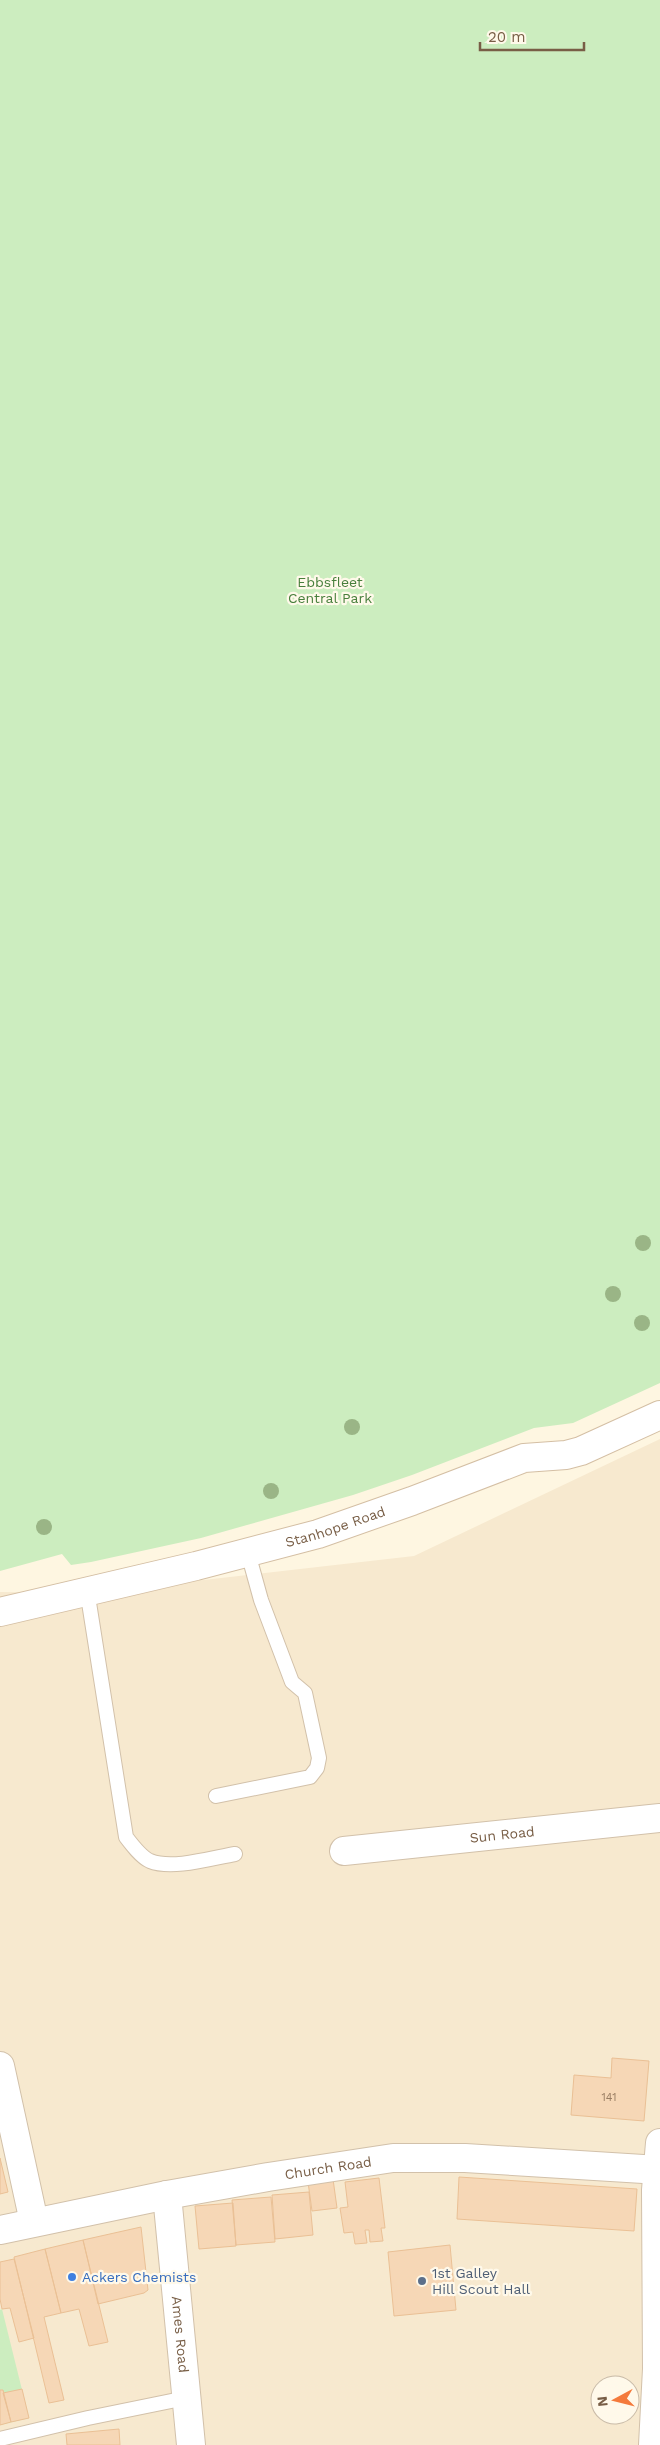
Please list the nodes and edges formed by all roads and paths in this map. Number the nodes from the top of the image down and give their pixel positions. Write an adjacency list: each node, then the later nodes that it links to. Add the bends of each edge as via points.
1 (660, 1415): 2 (street, Stanhope Road, via 576,1453 528,1457 360,1520)
2 (248, 1553): 3 (street, Stanhope Road); 5 (lane, via 261,1600 292,1682 305,1693 319,1758 310,1778)
3 (87, 1590): 4 (street, Stanhope Road); 8 (lane, via 126,1837 150,1861 168,1864)
4 (0, 1612)
5 (216, 1796)
6 (660, 1818): 7 (street, Sun Road)
7 (344, 1851)
8 (235, 1854)
9 (0, 2067): 13 (street)
10 (660, 2143): 11 (street)
11 (658, 2170): 12 (street, Church Road, via 410,2156); 18 (street, via 658,2369)
12 (167, 2195): 13 (street, Church Road); 15 (street, Ames Road)
13 (34, 2222): 14 (street, Church Road)
14 (0, 2230)
15 (186, 2398): 16 (lane); 17 (street, Ames Road)
16 (0, 2439)
17 (191, 2445)
18 (653, 2445)

